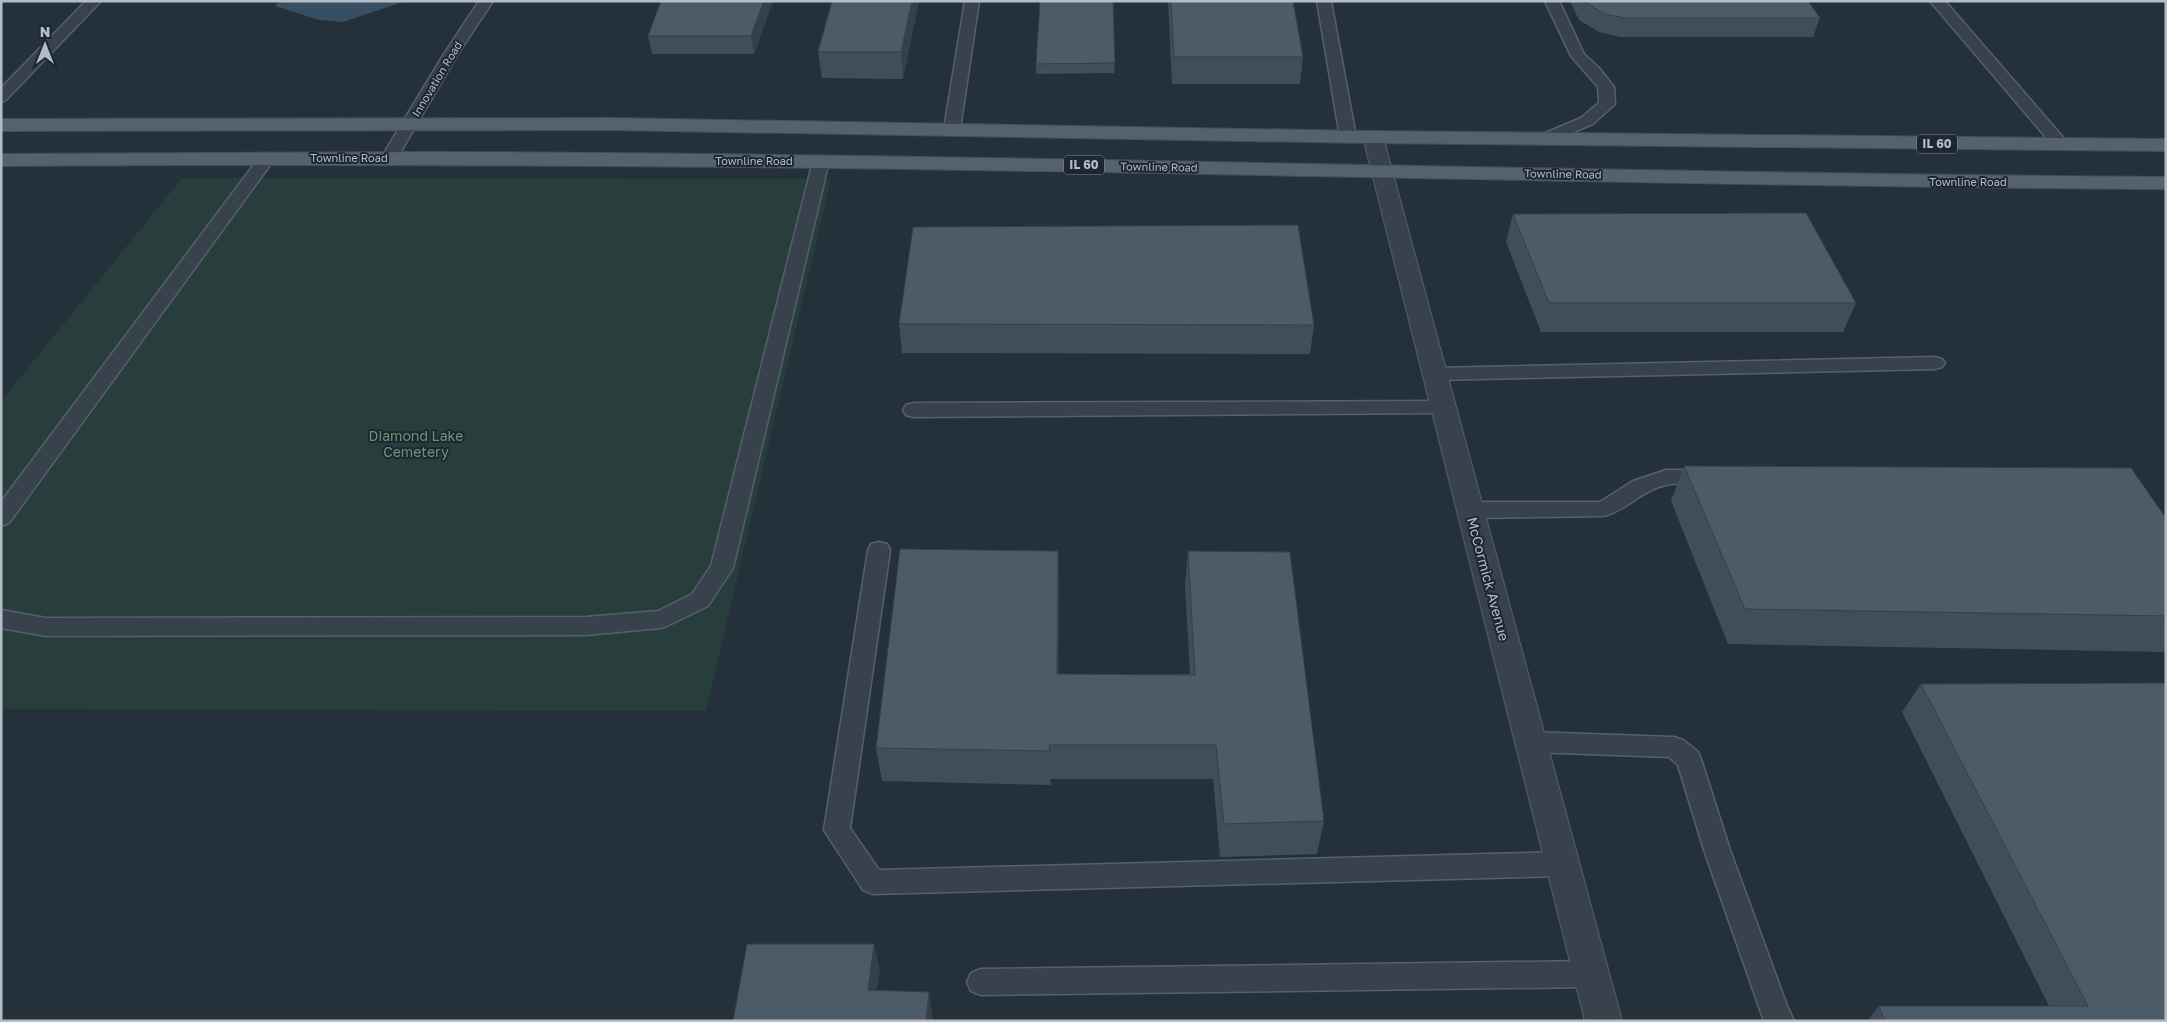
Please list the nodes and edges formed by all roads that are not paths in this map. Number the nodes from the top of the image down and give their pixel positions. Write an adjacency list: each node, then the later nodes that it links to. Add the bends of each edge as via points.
1 (94, 1): 7 (lane)
2 (486, 1): 8 (lane, Innovation Road)
3 (972, 1): 10 (lane)
4 (1324, 1): 11 (lane)
5 (1552, 1): 12 (lane, via 1578,56 1606,87 1607,104 1587,121)
6 (1937, 1): 13 (lane)
7 (1, 97)
8 (409, 124): 9 (main road, IL 60); 10 (main road, IL 60); 16 (lane, Innovation Road)
9 (1, 125)
10 (952, 129): 11 (main road, IL 60)
11 (1360, 137): 12 (main road, IL 60); 19 (street, McCormick Avenue)
12 (1544, 139): 13 (main road, IL 60)
13 (2061, 145): 14 (main road, IL 60)
14 (2166, 145)
15 (267, 158): 16 (main road, Townline Road / IL 60); 17 (main road, Townline Road / IL 60); 27 (lane)
16 (389, 158): 18 (main road, Townline Road / IL 60)
17 (1, 160)
18 (821, 161): 19 (main road, Townline Road / IL 60); 29 (lane, via 722,568 700,600 661,619 586,626 46,627)
19 (1381, 171): 20 (main road, Townline Road / IL 60); 22 (street, McCormick Avenue)
20 (2166, 183)
21 (1934, 362): 22 (lane)
22 (1434, 374): 23 (street, McCormick Avenue)
23 (1443, 408): 24 (lane); 26 (street, McCormick Avenue)
24 (913, 410)
25 (1726, 476): 26 (lane, via 1666,477 1640,486 1604,509)
26 (1470, 510): 30 (street, McCormick Avenue)
27 (1, 518)
28 (879, 550): 31 (lane, via 837,830 872,882)
29 (1, 619)
30 (1530, 742): 31 (street, McCormick Avenue); 35 (lane, via 1674,747 1690,759 1717,850 1774,1013)
31 (1563, 864): 32 (street, McCormick Avenue)
32 (1592, 974): 33 (lane); 34 (street, McCormick Avenue)
33 (981, 982)
34 (1604, 1021)
35 (1780, 1021)

